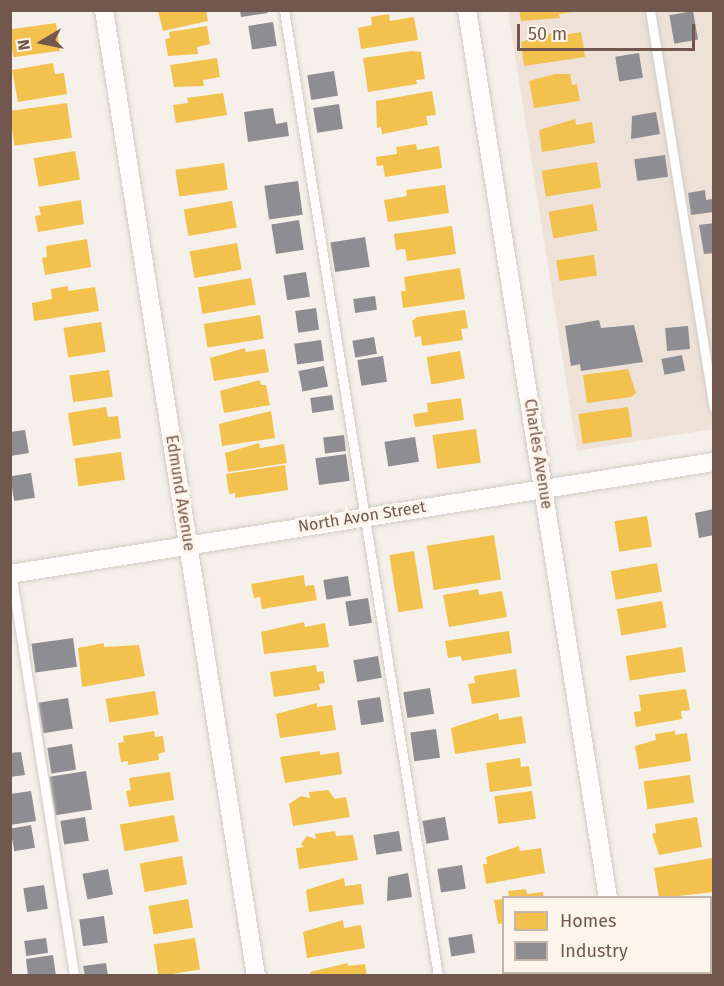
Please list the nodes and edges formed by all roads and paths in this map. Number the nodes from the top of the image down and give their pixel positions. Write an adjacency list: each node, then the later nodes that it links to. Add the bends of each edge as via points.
1 (105, 10): 9 (street, Edmund Avenue)
2 (284, 10): 8 (lane)
3 (467, 10): 7 (street, Charles Avenue)
4 (650, 10): 5 (lane)
5 (714, 408)
6 (714, 462): 7 (street, North Avon Street)
7 (543, 489): 8 (street, North Avon Street); 11 (street, Charles Avenue)
8 (365, 516): 9 (street, North Avon Street); 14 (lane)
9 (188, 544): 10 (street, North Avon Street); 13 (street, Edmund Avenue)
10 (11, 573): 12 (lane)
11 (608, 896)
12 (74, 975)
13 (256, 975)
14 (438, 975)

